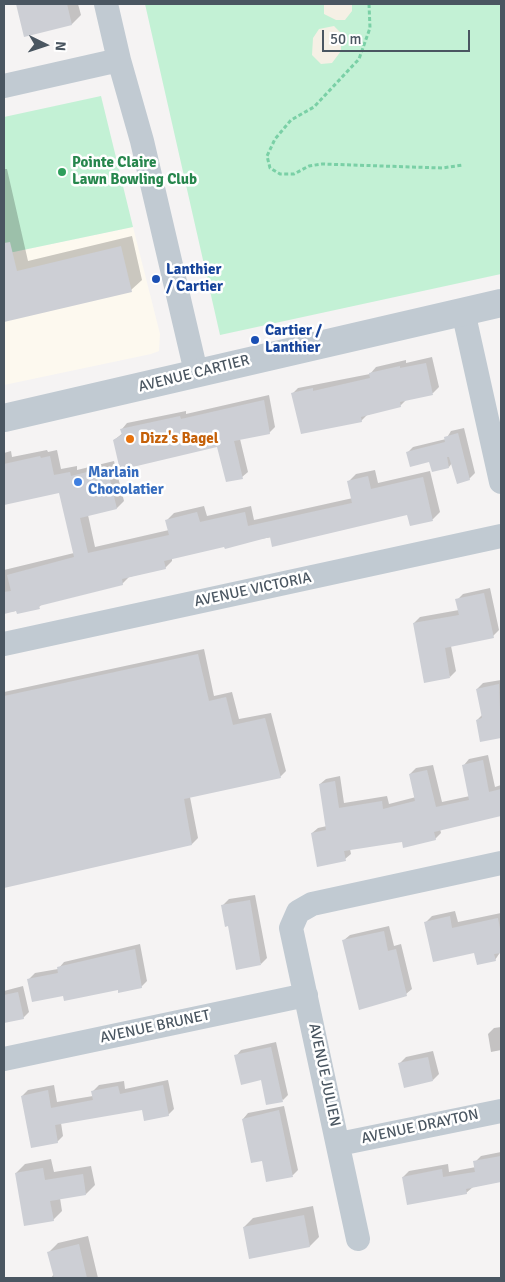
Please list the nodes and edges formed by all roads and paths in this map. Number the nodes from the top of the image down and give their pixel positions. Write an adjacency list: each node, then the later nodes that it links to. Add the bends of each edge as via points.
1 (106, 4): 3 (street)
2 (369, 4): 5 (path, via 370,28 359,59 314,107 291,120 275,139 267,156 270,168 280,174 294,174 322,164 442,168)
3 (119, 60): 4 (street); 8 (street, via 142,141)
4 (4, 86)
5 (463, 165)
6 (501, 302): 7 (street, AVENUE CARTIER)
7 (463, 311): 8 (street, AVENUE CARTIER); 10 (street)
8 (196, 372): 9 (street, AVENUE CARTIER, via 166,382)
9 (4, 418)
10 (501, 482)
11 (501, 536): 12 (street, AVENUE VICTORIA)
12 (4, 644)
13 (501, 863): 14 (street, AVENUE JULIEN, via 312,904 298,912 291,928)
14 (306, 995): 15 (street, AVENUE BRUNET); 17 (street, AVENUE JULIEN)
15 (4, 1059)
16 (501, 1111): 17 (street, AVENUE DRAYTON)
17 (339, 1144): 18 (street, AVENUE JULIEN)
18 (358, 1239)

